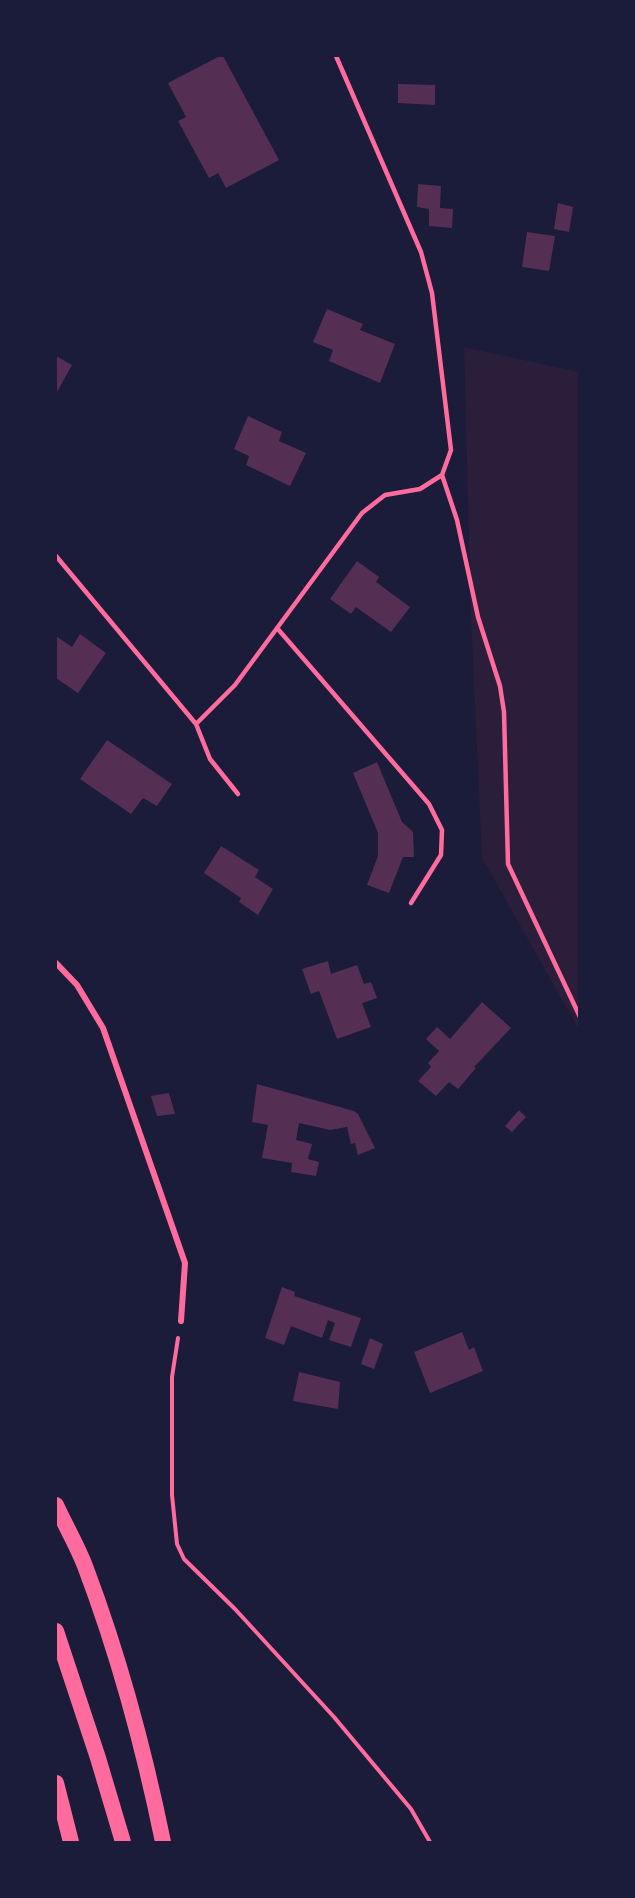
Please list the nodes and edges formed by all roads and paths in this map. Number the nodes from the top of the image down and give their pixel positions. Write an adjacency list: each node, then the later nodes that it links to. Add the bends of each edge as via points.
1 (336, 56): 2 (lane, via 421,252 432,293 451,450)
2 (442, 475): 4 (lane, via 420,489 385,495 362,513); 9 (lane, via 458,520 478,617 500,686 507,864)
3 (56, 556): 5 (lane)
4 (277, 628): 5 (lane, via 236,685); 7 (lane, via 429,804 442,830 441,855)
5 (196, 724): 6 (lane, via 210,759)
6 (238, 794)
7 (411, 903)
8 (56, 963): 10 (street, via 77,985 103,1028 185,1263)
9 (579, 1017)
10 (181, 1322): 17 (path, via 172,1377 172,1495 177,1544 184,1559 334,1717 411,1809)
11 (56, 1505): 16 (highway, via 84,1564 110,1638)
12 (56, 1631): 15 (highway)
13 (56, 1783): 14 (highway)
14 (71, 1842)
15 (123, 1842)
16 (163, 1842)
17 (430, 1842)

